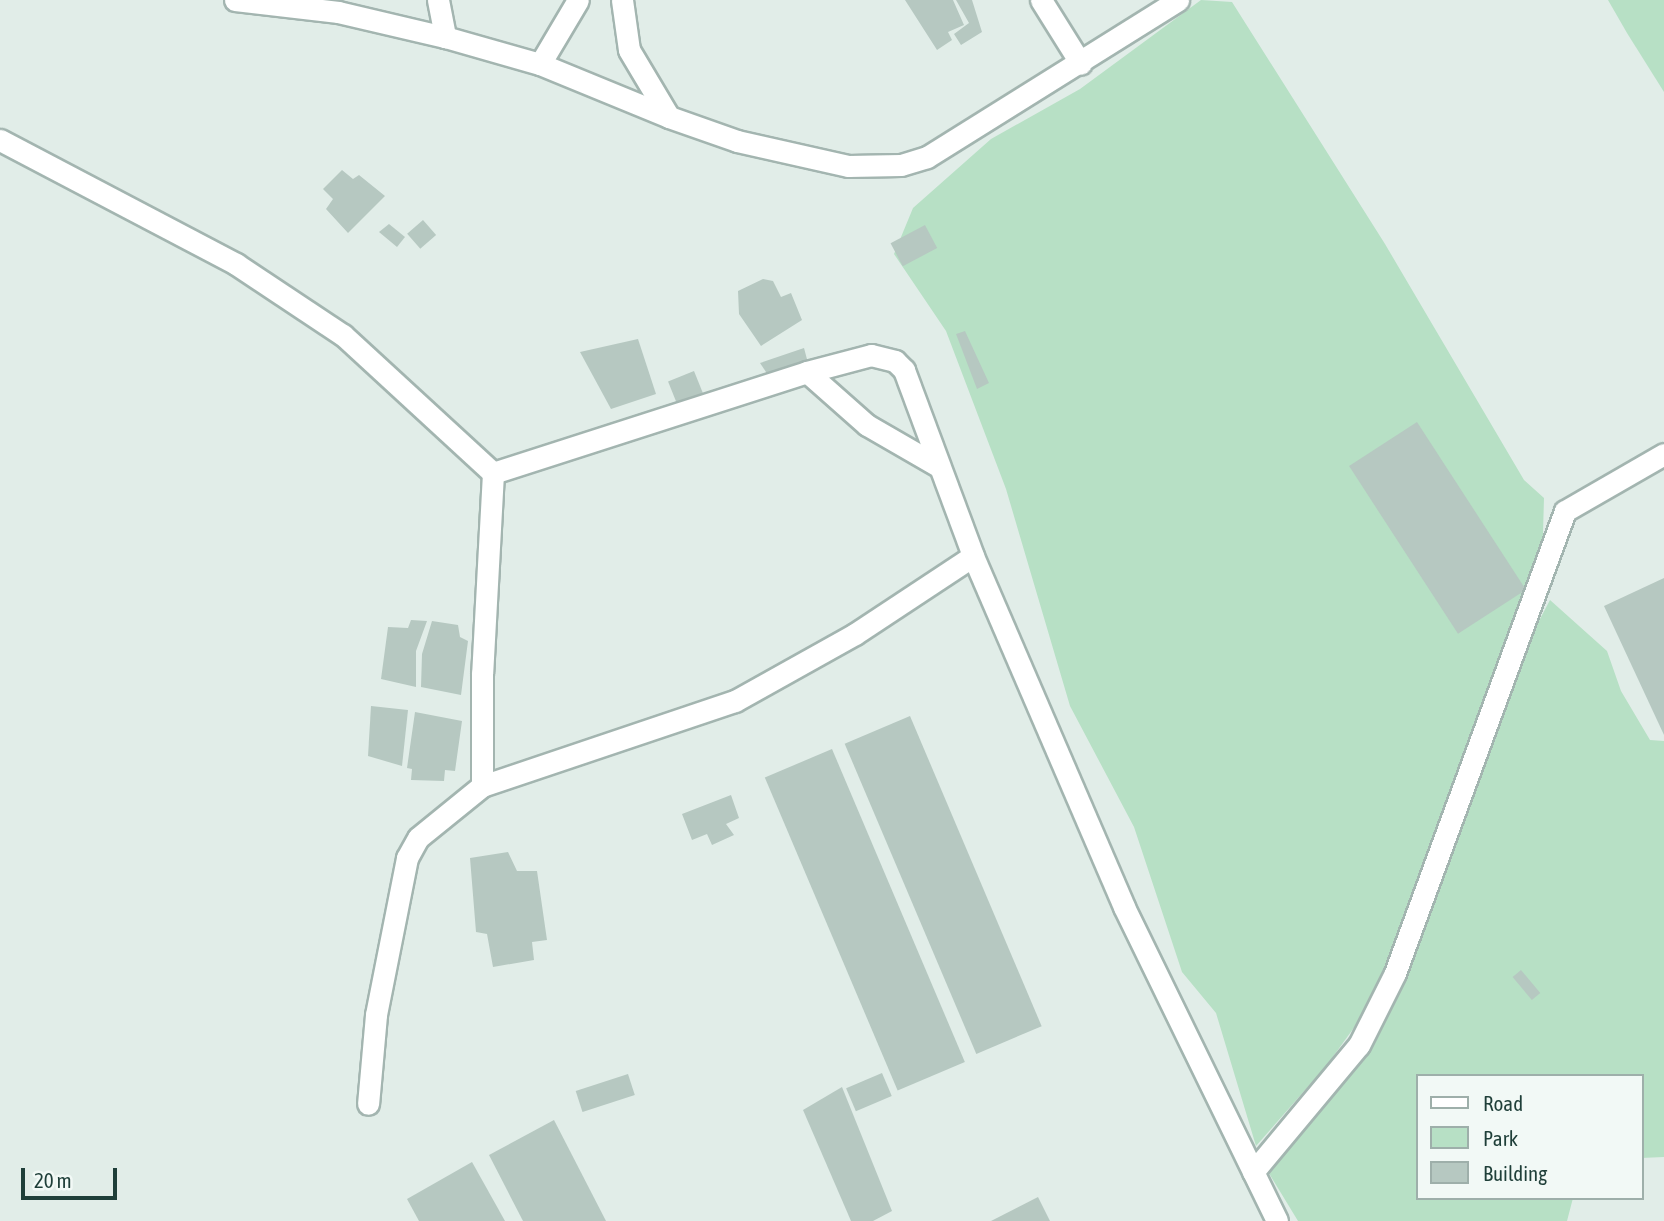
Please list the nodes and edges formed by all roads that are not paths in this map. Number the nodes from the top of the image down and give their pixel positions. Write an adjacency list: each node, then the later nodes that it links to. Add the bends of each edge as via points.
1 (234, 0): 7 (street, via 338,12)
2 (438, 0): 7 (street)
3 (579, 0): 8 (street)
4 (622, 0): 10 (street, via 629,50)
5 (1041, 0): 9 (street)
6 (1178, 0): 9 (street)
7 (445, 37): 8 (street)
8 (540, 64): 10 (street)
9 (1081, 64): 10 (street, via 927,157 877,168 737,141)
10 (670, 117)
11 (0, 140): 15 (street, via 236,264 343,335)
12 (807, 372): 14 (street, via 867,425); 14 (street, via 872,355 895,361 904,370); 15 (street)
13 (1664, 454): 19 (street, via 1565,512 1395,973 1359,1045)
14 (939, 466): 16 (street)
15 (493, 473): 17 (street, via 482,673)
16 (973, 556): 17 (street, via 855,634 735,701); 19 (street, via 1124,906)
17 (482, 786): 18 (street, via 418,838 407,859 379,1001)
18 (368, 1104)
19 (1253, 1172): 20 (street)
20 (1277, 1221)

